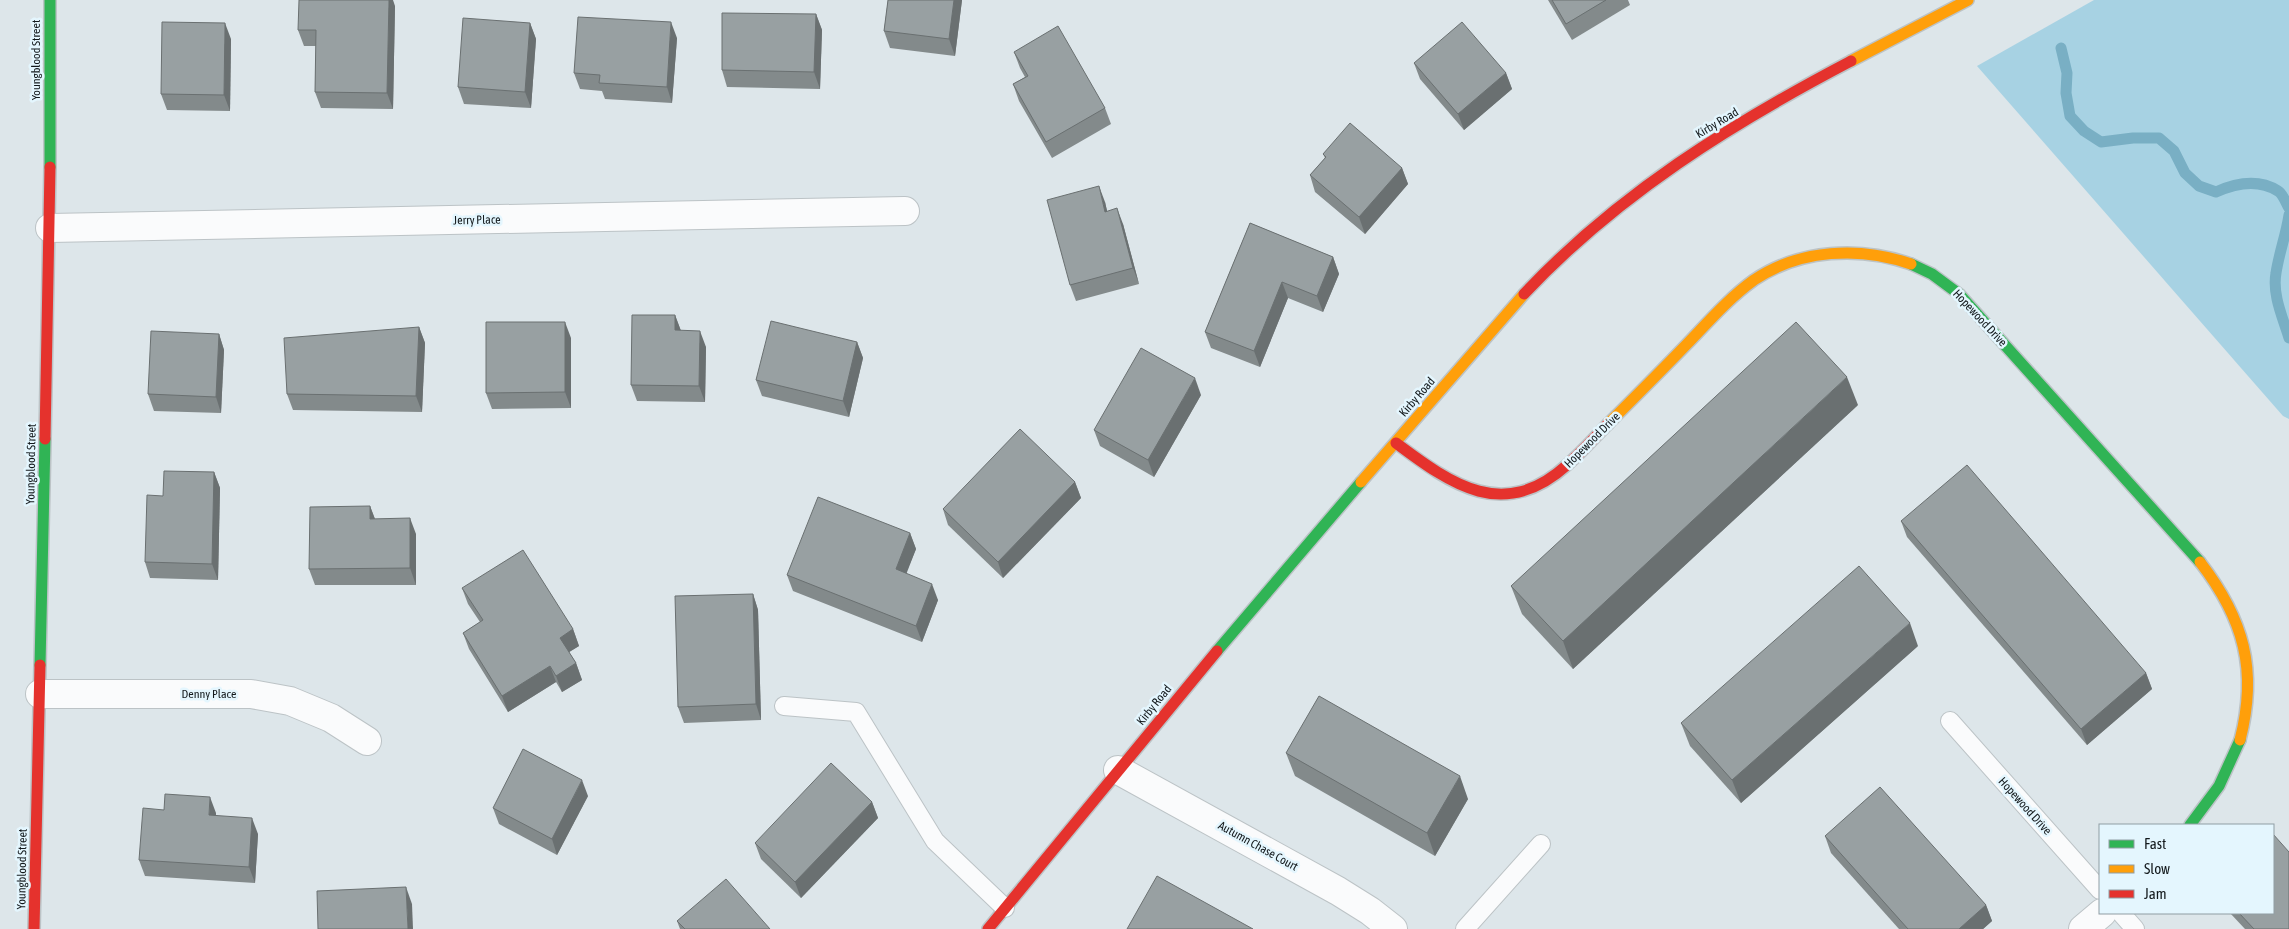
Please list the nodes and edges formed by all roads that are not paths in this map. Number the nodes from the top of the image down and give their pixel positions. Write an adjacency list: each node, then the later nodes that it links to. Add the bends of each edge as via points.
1 (50, 0): 4 (street, Youngblood Street)
2 (1968, 0): 5 (street, Kirby Road, via 1743,123 1678,163 1604,218 1521,297)
3 (905, 211): 4 (street, Jerry Place)
4 (50, 228): 6 (street, Youngblood Street)
5 (1396, 443): 10 (street, Kirby Road); 11 (street, Hopewood Drive, via 1436,472 1473,492 1493,496 1523,491 1548,481 1566,466 1733,298 1765,273 1802,259 1835,253 1882,257 1920,268 1959,294 2194,555 2233,615 2244,642 2247,664 2242,733 2225,778)
6 (40, 694): 9 (street, Denny Place, via 251,694 290,701 331,718); 17 (street, Youngblood Street)
7 (784, 706): 14 (lane, via 856,712 935,841)
8 (1950, 722): 13 (lane, Hopewood Drive)
9 (367, 741)
10 (1118, 770): 14 (street, Kirby Road); 19 (street, Autumn Chase Court, via 1338,891 1370,910)
11 (2191, 824)
12 (1541, 844): 20 (lane)
13 (2099, 889)
14 (1005, 908): 18 (street, Kirby Road)
15 (2101, 914): 21 (street)
16 (2122, 914): 22 (lane)
17 (34, 929)
18 (988, 929)
19 (1393, 929)
20 (1465, 929)
21 (2083, 929)
22 (2135, 929)

